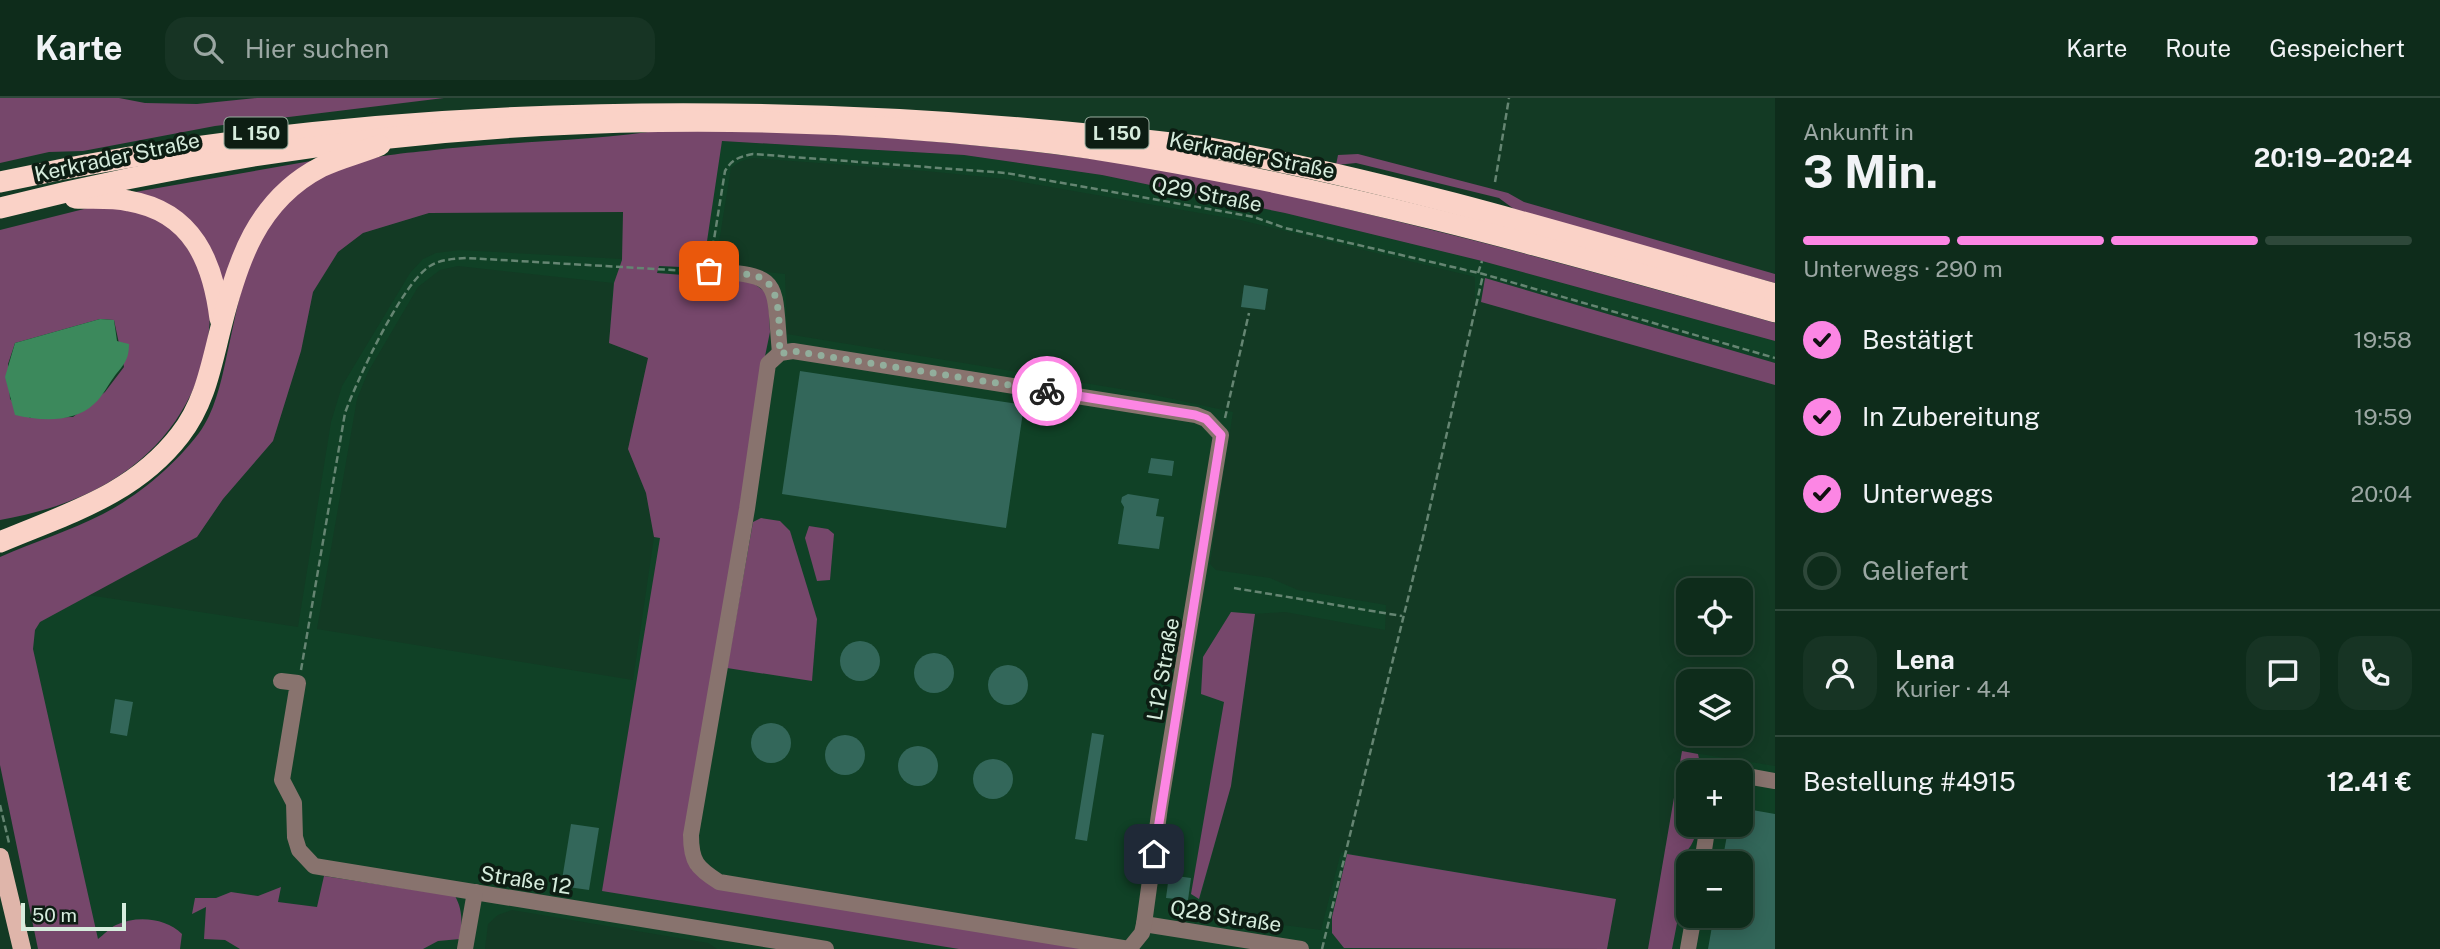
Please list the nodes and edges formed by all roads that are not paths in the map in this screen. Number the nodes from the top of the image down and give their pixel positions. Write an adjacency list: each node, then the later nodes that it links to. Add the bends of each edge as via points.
1 (408, 134): 3 (highway, Kerkrader Straße / L 150, via 231,158); 7 (highway, Kerkrader Straße / L 150, via 589,121 756,121 885,126 1087,148 1401,210); 8 (highway, L 150, via 321,167 274,202 244,249)
2 (0, 182): 6 (highway, Kerkrader Straße / L 150, via 187,143 441,111 656,99 859,104 1084,127 1208,148 1403,191)
3 (45, 197): 4 (highway, Kerkrader Straße / L 150); 8 (highway, L 150, via 127,200 172,219 195,240 208,262)
4 (0, 208)
5 (706, 271): 9 (street, via 760,277 771,285)
6 (1775, 294)
7 (1775, 312)
8 (221, 327): 10 (highway, L 150, via 202,397 174,443 120,489)
9 (780, 354): 18 (street, L12 Straße, via 793,351 1195,415 1217,430); 24 (street, via 768,364 691,835 691,852 699,870 719,881)
10 (41, 525): 11 (highway, L 150); 12 (highway, L 150)
11 (0, 528)
12 (0, 542)
13 (281, 681): 17 (street, Straße 12, via 298,683 282,780 294,803 299,850 314,866)
14 (1753, 777): 15 (street)
15 (1775, 781)
16 (0, 857): 21 (main road)
17 (475, 892): 20 (street, Straße 12); 22 (street)
18 (1144, 924): 24 (street); 25 (street, Q28 Straße)
19 (1691, 928): 26 (street)
20 (755, 944): 23 (street, Straße 12)
21 (22, 949)
22 (466, 949)
23 (826, 949)
24 (1129, 949)
25 (1301, 949)
26 (1688, 949)

